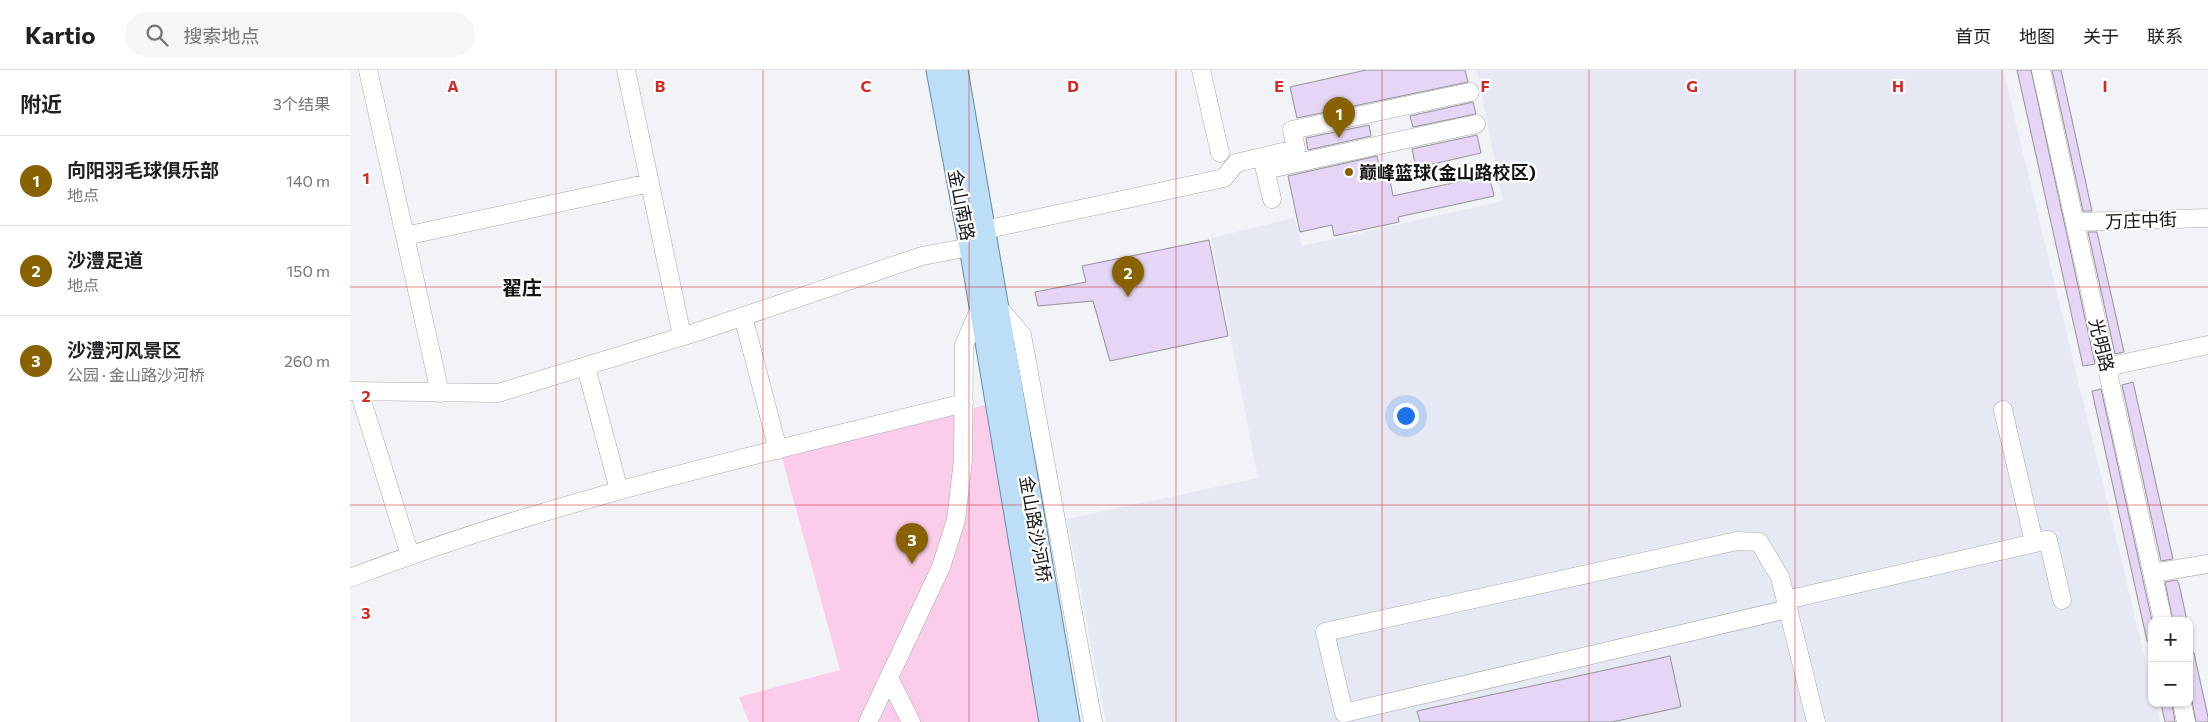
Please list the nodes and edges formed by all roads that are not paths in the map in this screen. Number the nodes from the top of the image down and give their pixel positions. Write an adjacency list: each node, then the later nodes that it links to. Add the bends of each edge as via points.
1 (368, 70): 16 (street)
2 (626, 70): 11 (street)
3 (937, 70): 17 (main road, 金山南路)
4 (957, 70): 15 (main road, 金山南路)
5 (1201, 70): 9 (street)
6 (2041, 70): 14 (street, 光明路)
7 (1470, 92): 10 (street, via 1292,130 1296,149)
8 (1476, 124): 10 (street)
9 (1220, 152)
10 (1264, 164): 12 (street); 15 (street, via 1236,163 1224,178)
11 (650, 183): 16 (street); 20 (street)
12 (1272, 199)
13 (2208, 218): 14 (street, 万庄中街)
14 (2075, 222): 24 (street, 光明路)
15 (984, 230): 18 (main road, 金山南路)
16 (404, 236): 26 (street)
17 (970, 247): 18 (main road, 金山南路); 19 (street, via 922,256)
18 (989, 307): 21 (main road, 金山南路); 27 (street, via 964,345); 45 (street, via 1022,334)
19 (743, 316): 20 (street); 29 (street)
20 (682, 336): 23 (street)
21 (994, 339): 43 (main road, 金山路沙河桥); 44 (main road, 金山路沙河桥)
22 (2208, 344): 24 (street)
23 (586, 367): 26 (street, via 498,394); 30 (street)
24 (2107, 368): 34 (street, 光明路)
25 (355, 391): 26 (street); 32 (street)
26 (440, 392)
27 (964, 403): 29 (street); 39 (street, via 963,460 956,520 941,567)
28 (2003, 410): 31 (street)
29 (778, 450): 30 (street)
30 (619, 490): 32 (street)
31 (2034, 542): 36 (street, via 2048,540); 37 (street)
32 (410, 555): 35 (street)
33 (2208, 564): 34 (street)
34 (2152, 573): 38 (street, 光明路)
35 (350, 578)
36 (2062, 600)
37 (1787, 604): 37 (street, via 1780,577 1758,542 1737,541 1325,632 1344,713); 46 (street)
38 (2162, 617)
39 (890, 680): 41 (street); 42 (street)
40 (2183, 707): 47 (street)
41 (868, 722)
42 (912, 722)
43 (1050, 722)
44 (1069, 722)
45 (1093, 722)
46 (1816, 722)
47 (2186, 722)

